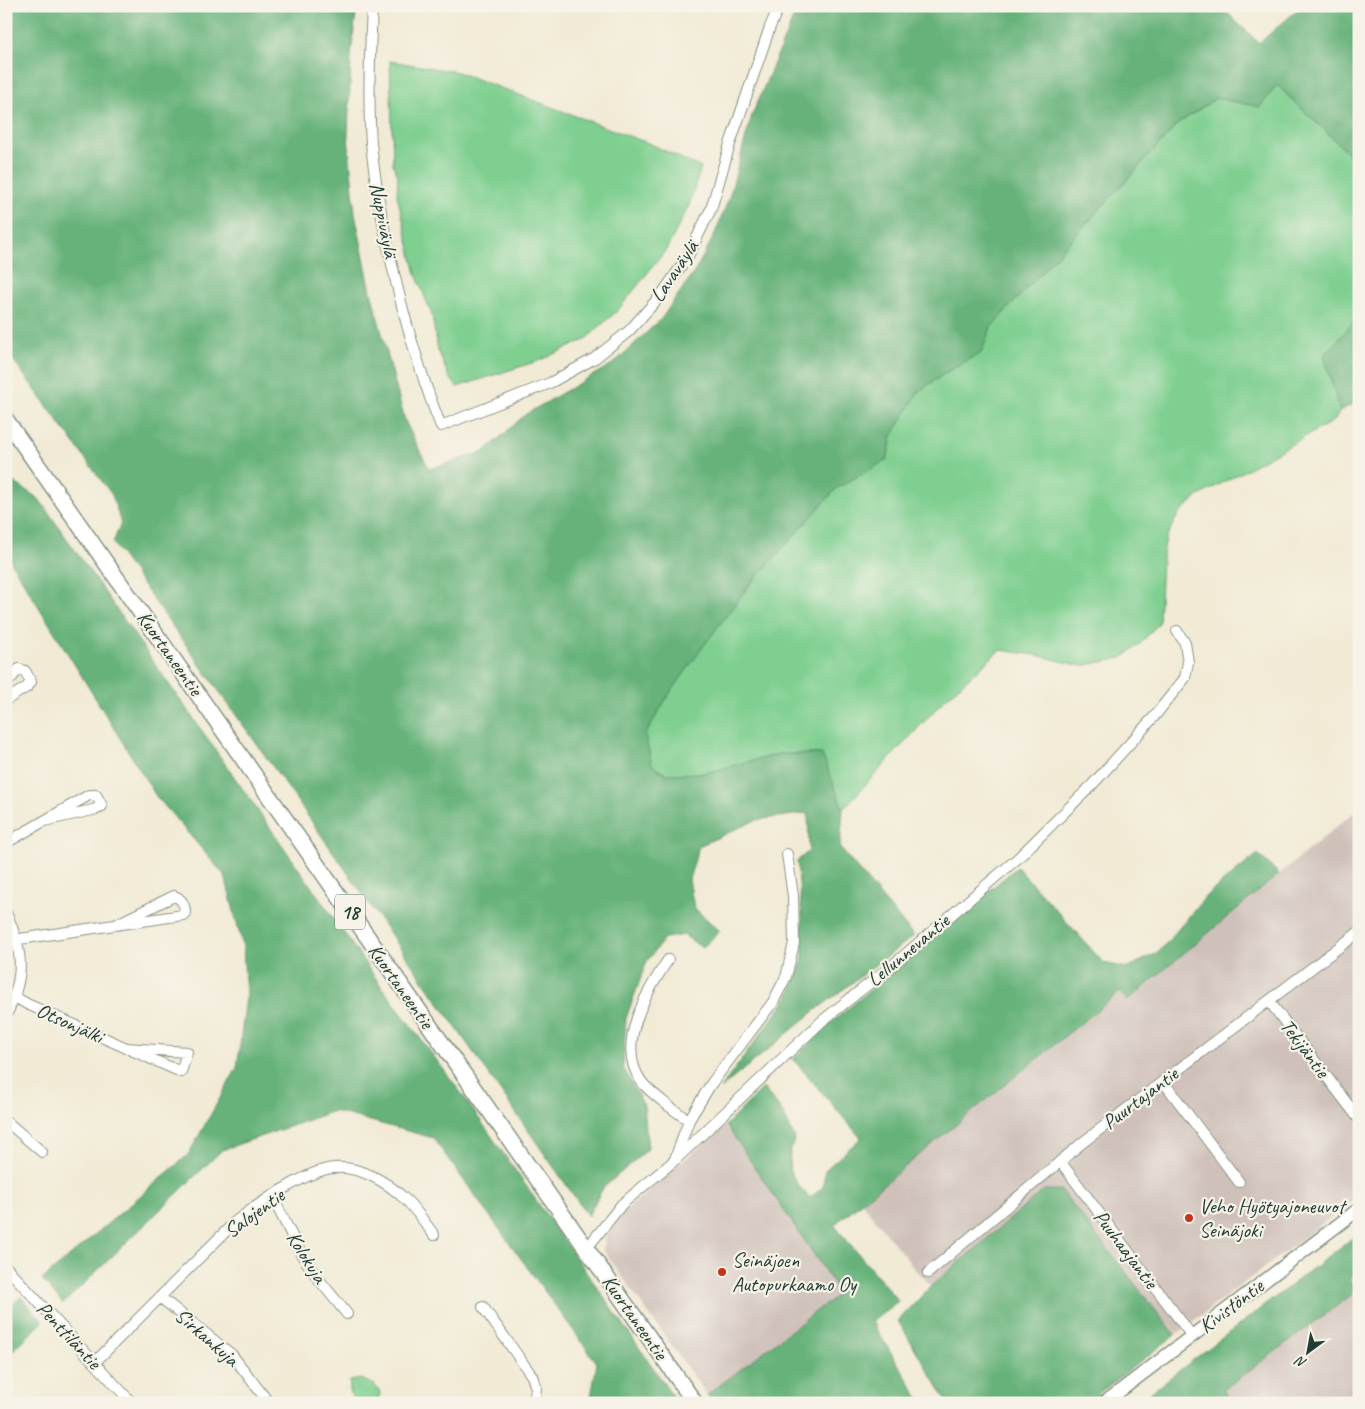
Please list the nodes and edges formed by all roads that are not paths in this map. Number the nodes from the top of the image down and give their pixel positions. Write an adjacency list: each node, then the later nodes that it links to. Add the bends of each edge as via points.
1 (372, 6): 4 (street, Nuppiväylä, via 369,67 371,141 385,238 424,382)
2 (780, 6): 4 (street, Lavaväylä, via 736,126 711,209 687,258 662,294 629,331 595,358 550,383)
3 (6, 420): 31 (highway, Kuortaneentie / 18)
4 (441, 426)
5 (1177, 631): 25 (street, Lellunnevantie, via 1185,643 1188,662 1185,678 1092,785 1018,858 822,1021)
6 (6, 684): 7 (street, via 19,669 24,670 31,682)
7 (6, 700)
8 (44, 821): 8 (street, via 89,795 96,795 102,806); 9 (street)
9 (6, 843)
10 (787, 854): 22 (street, via 793,896 794,943 786,977 773,1002 711,1084)
11 (6, 913): 14 (street)
12 (117, 924): 12 (street, via 182,915 185,909 181,900 174,896); 14 (street)
13 (1359, 932): 17 (street, Puurtajantie)
14 (11, 941): 16 (street, via 21,956)
15 (668, 960): 22 (street, via 651,986 636,1022 631,1046 634,1067 642,1082)
16 (15, 997): 18 (street); 19 (street, Otsonjälki)
17 (1269, 1001): 20 (street, Puurtajantie); 21 (street, Tekijäntie)
18 (6, 1015)
19 (126, 1048): 19 (street, Otsonjälki, via 181,1072 187,1052 160,1050)
20 (1163, 1081): 26 (street, Puurtajantie); 27 (street)
21 (1359, 1118)
22 (689, 1120): 25 (street)
23 (6, 1121): 24 (street)
24 (42, 1152)
25 (674, 1160): 31 (street, Lellunnevantie, via 622,1204)
26 (1060, 1161): 33 (street, Puurtajantie); 37 (street, Puuhaajantie)
27 (1239, 1182)
28 (272, 1196): 30 (street, Salojentie, via 321,1171 352,1169 393,1188); 34 (street, Salojentie, via 236,1221); 36 (street, Kolokuja, via 300,1252)
29 (1359, 1209): 37 (main road, Kivistöntie)
30 (434, 1235)
31 (587, 1248): 42 (highway, Kuortaneentie / 18)
32 (6, 1266): 38 (street, Penttiläntie)
33 (928, 1272)
34 (160, 1297): 38 (street, Salojentie); 40 (street, Sirkankuja, via 232,1354)
35 (483, 1307): 41 (street, via 532,1376 536,1388)
36 (347, 1314)
37 (1192, 1336): 43 (main road, Kivistöntie)
38 (95, 1362): 39 (street, Penttiläntie)
39 (132, 1403)
40 (269, 1403)
41 (534, 1403)
42 (695, 1403)
43 (1104, 1403)

